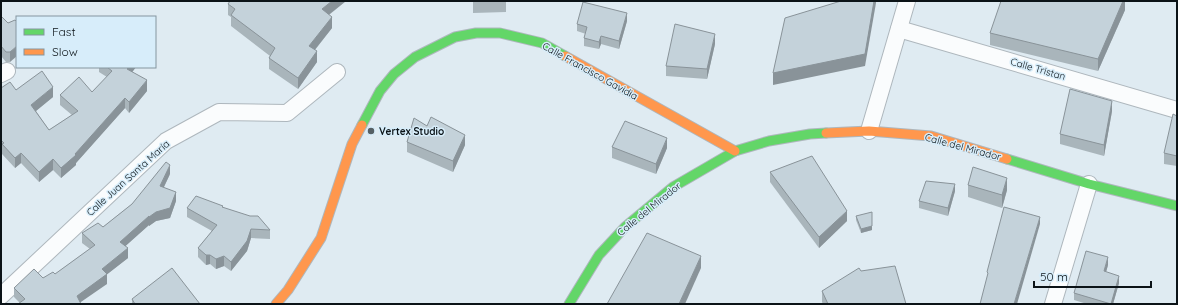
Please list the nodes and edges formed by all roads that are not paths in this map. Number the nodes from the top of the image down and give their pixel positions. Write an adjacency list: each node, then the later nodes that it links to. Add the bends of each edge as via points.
1 (907, 1): 2 (street)
2 (899, 29): 4 (street, Calle Tristan); 5 (street)
3 (337, 72): 9 (street, Calle Juan Santa María, via 287,114 219,112 166,142)
4 (1177, 110)
5 (869, 131): 6 (street, Calle del Mirador, via 810,134 769,141); 7 (street, Calle del Mirador, via 931,136)
6 (734, 151): 10 (street, Calle Francisco Gavidia, via 542,43 500,33 476,33 455,37 415,57 394,74 380,91 352,144 321,238 288,290); 11 (street, Calle del Mirador, via 673,187 625,227 599,255)
7 (1090, 184): 8 (street, Calle del Mirador); 12 (street)
8 (1177, 206)
9 (1, 296)
10 (276, 304)
11 (569, 304)
12 (1053, 304)

